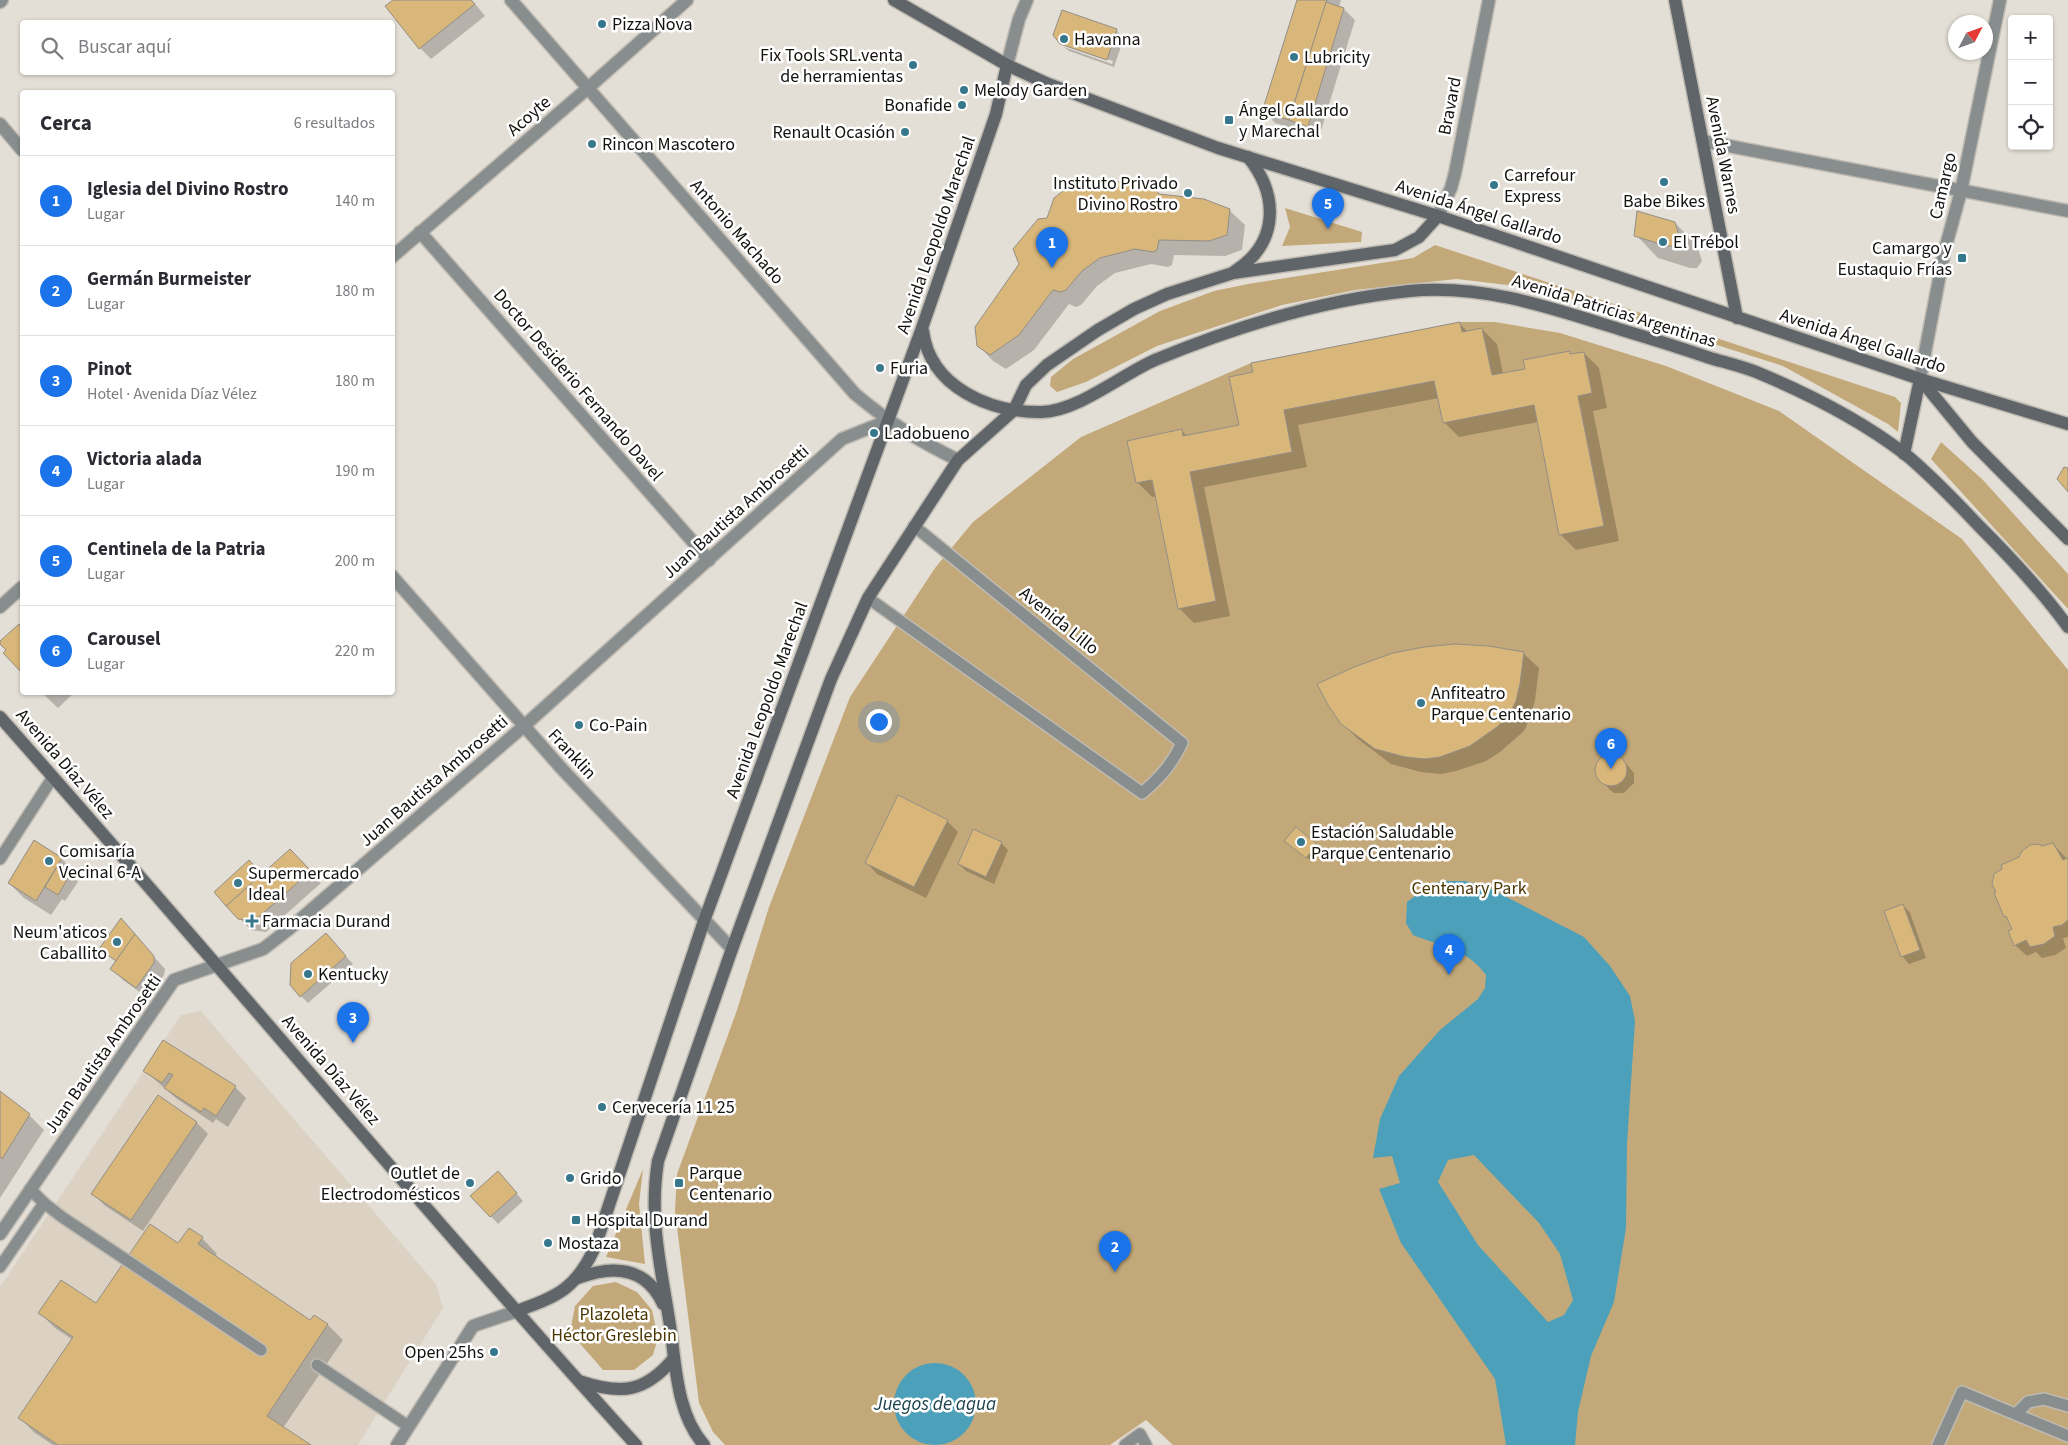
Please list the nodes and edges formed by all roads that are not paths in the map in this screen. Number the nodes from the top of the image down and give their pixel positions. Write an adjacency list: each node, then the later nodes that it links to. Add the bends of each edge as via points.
1 (511, 0): 9 (street, Antonio Machado)
2 (687, 0): 9 (street, Acoyte)
3 (894, 0): 8 (main road, Avenida Ángel Gallardo)
4 (1027, 0): 8 (street)
5 (1489, 0): 16 (street, Bravard, via 1455,174)
6 (1675, 0): 11 (main road, Avenida Warnes)
7 (2000, 0): 14 (street, Camargo)
8 (1007, 65): 13 (main road, Avenida Ángel Gallardo, via 1046,83); 21 (main road, Avenida Leopoldo Marechal, via 996,114)
9 (588, 88): 17 (street, Acoyte); 24 (street, Antonio Machado, via 855,394)
10 (0, 124): 12 (street)
11 (1703, 141): 14 (street); 20 (main road, Avenida Warnes)
12 (20, 148)
13 (1248, 157): 16 (main road, Avenida Ángel Gallardo); 19 (main road, via 1266,185 1270,200 1269,222 1257,251)
14 (1961, 191): 15 (street); 22 (street, Camargo, via 1944,253)
15 (2068, 211)
16 (1438, 216): 19 (main road, via 1419,237 1395,250); 20 (main road, Avenida Ángel Gallardo)
17 (420, 232): 18 (street, Acoyte); 30 (street, Doctor Desiderio Fernando Davel)
18 (395, 254)
19 (1233, 273): 23 (main road, via 1167,294 1098,330 1047,365 1026,385)
20 (1737, 318): 22 (main road, Avenida Ángel Gallardo)
21 (922, 328): 23 (main road, Avenida Patricias Argentinas, via 925,346 948,380 974,398); 24 (main road, Avenida Leopoldo Marechal)
22 (1920, 379): 25 (main road, Avenida Ángel Gallardo); 26 (main road); 29 (main road, via 1972,442)
23 (1014, 410): 26 (main road, Avenida Patricias Argentinas, via 1045,412 1070,406 1151,362 1238,328 1295,312 1369,296 1452,290 1497,294 1541,304 1759,373 1842,412); 27 (main road)
24 (887, 421): 27 (street, Antonio Machado); 30 (street, Juan Bautista Ambrosetti, via 842,439); 40 (main road, Avenida Leopoldo Marechal)
25 (2068, 424)
26 (1904, 454): 35 (main road, Avenida Patricias Argentinas, via 1953,499 2030,579)
27 (958, 460): 28 (main road)
28 (914, 526): 33 (main road); 33 (lane, Avenida Lillo, via 1182,743 1168,769 1142,793)
29 (2068, 539)
30 (709, 560): 37 (street, Juan Bautista Ambrosetti)
31 (395, 579): 37 (street, Franklin)
32 (20, 589): 34 (street)
33 (868, 598): 41 (main road, via 831,679)
34 (0, 607)
35 (2068, 627)
36 (0, 717): 38 (main road, Avenida Díaz Vélez)
37 (524, 726): 40 (street, Franklin); 42 (street, Juan Bautista Ambrosetti, via 263,950)
38 (53, 777): 39 (lane); 42 (main road, Avenida Díaz Vélez)
39 (0, 859)
40 (704, 921): 41 (street, Franklin); 47 (main road, Avenida Leopoldo Marechal, via 603,1227)
41 (732, 949): 49 (main road, via 658,1160 654,1189 656,1242)
42 (218, 966): 43 (street, Juan Bautista Ambrosetti, via 174,980); 48 (main road, Avenida Díaz Vélez)
43 (30, 1189): 44 (lane); 45 (street, Juan Bautista Ambrosetti)
44 (44, 1203): 46 (lane); 50 (lane)
45 (0, 1234)
46 (0, 1267)
47 (578, 1278): 48 (main road, Avenida Leopoldo Marechal, via 554,1297); 49 (main road, via 613,1269 638,1276 656,1291)
48 (517, 1312): 53 (main road, Avenida Díaz Vélez); 56 (street, via 473,1326)
49 (669, 1320): 51 (main road)
50 (262, 1350)
51 (674, 1358): 53 (main road, via 655,1378 633,1388 608,1389); 60 (main road, via 687,1418)
52 (317, 1365): 56 (lane)
53 (578, 1380): 59 (main road, Avenida Díaz Vélez)
54 (2068, 1406): 55 (lane, via 2044,1399 2028,1402)
55 (2016, 1414): 57 (lane); 63 (lane, via 1962,1392)
56 (408, 1426): 58 (street)
57 (2068, 1436)
58 (397, 1445)
59 (636, 1445)
60 (704, 1445)
61 (1125, 1445): 62 (lane, via 1140,1434)
62 (1146, 1445)
63 (1938, 1445)

